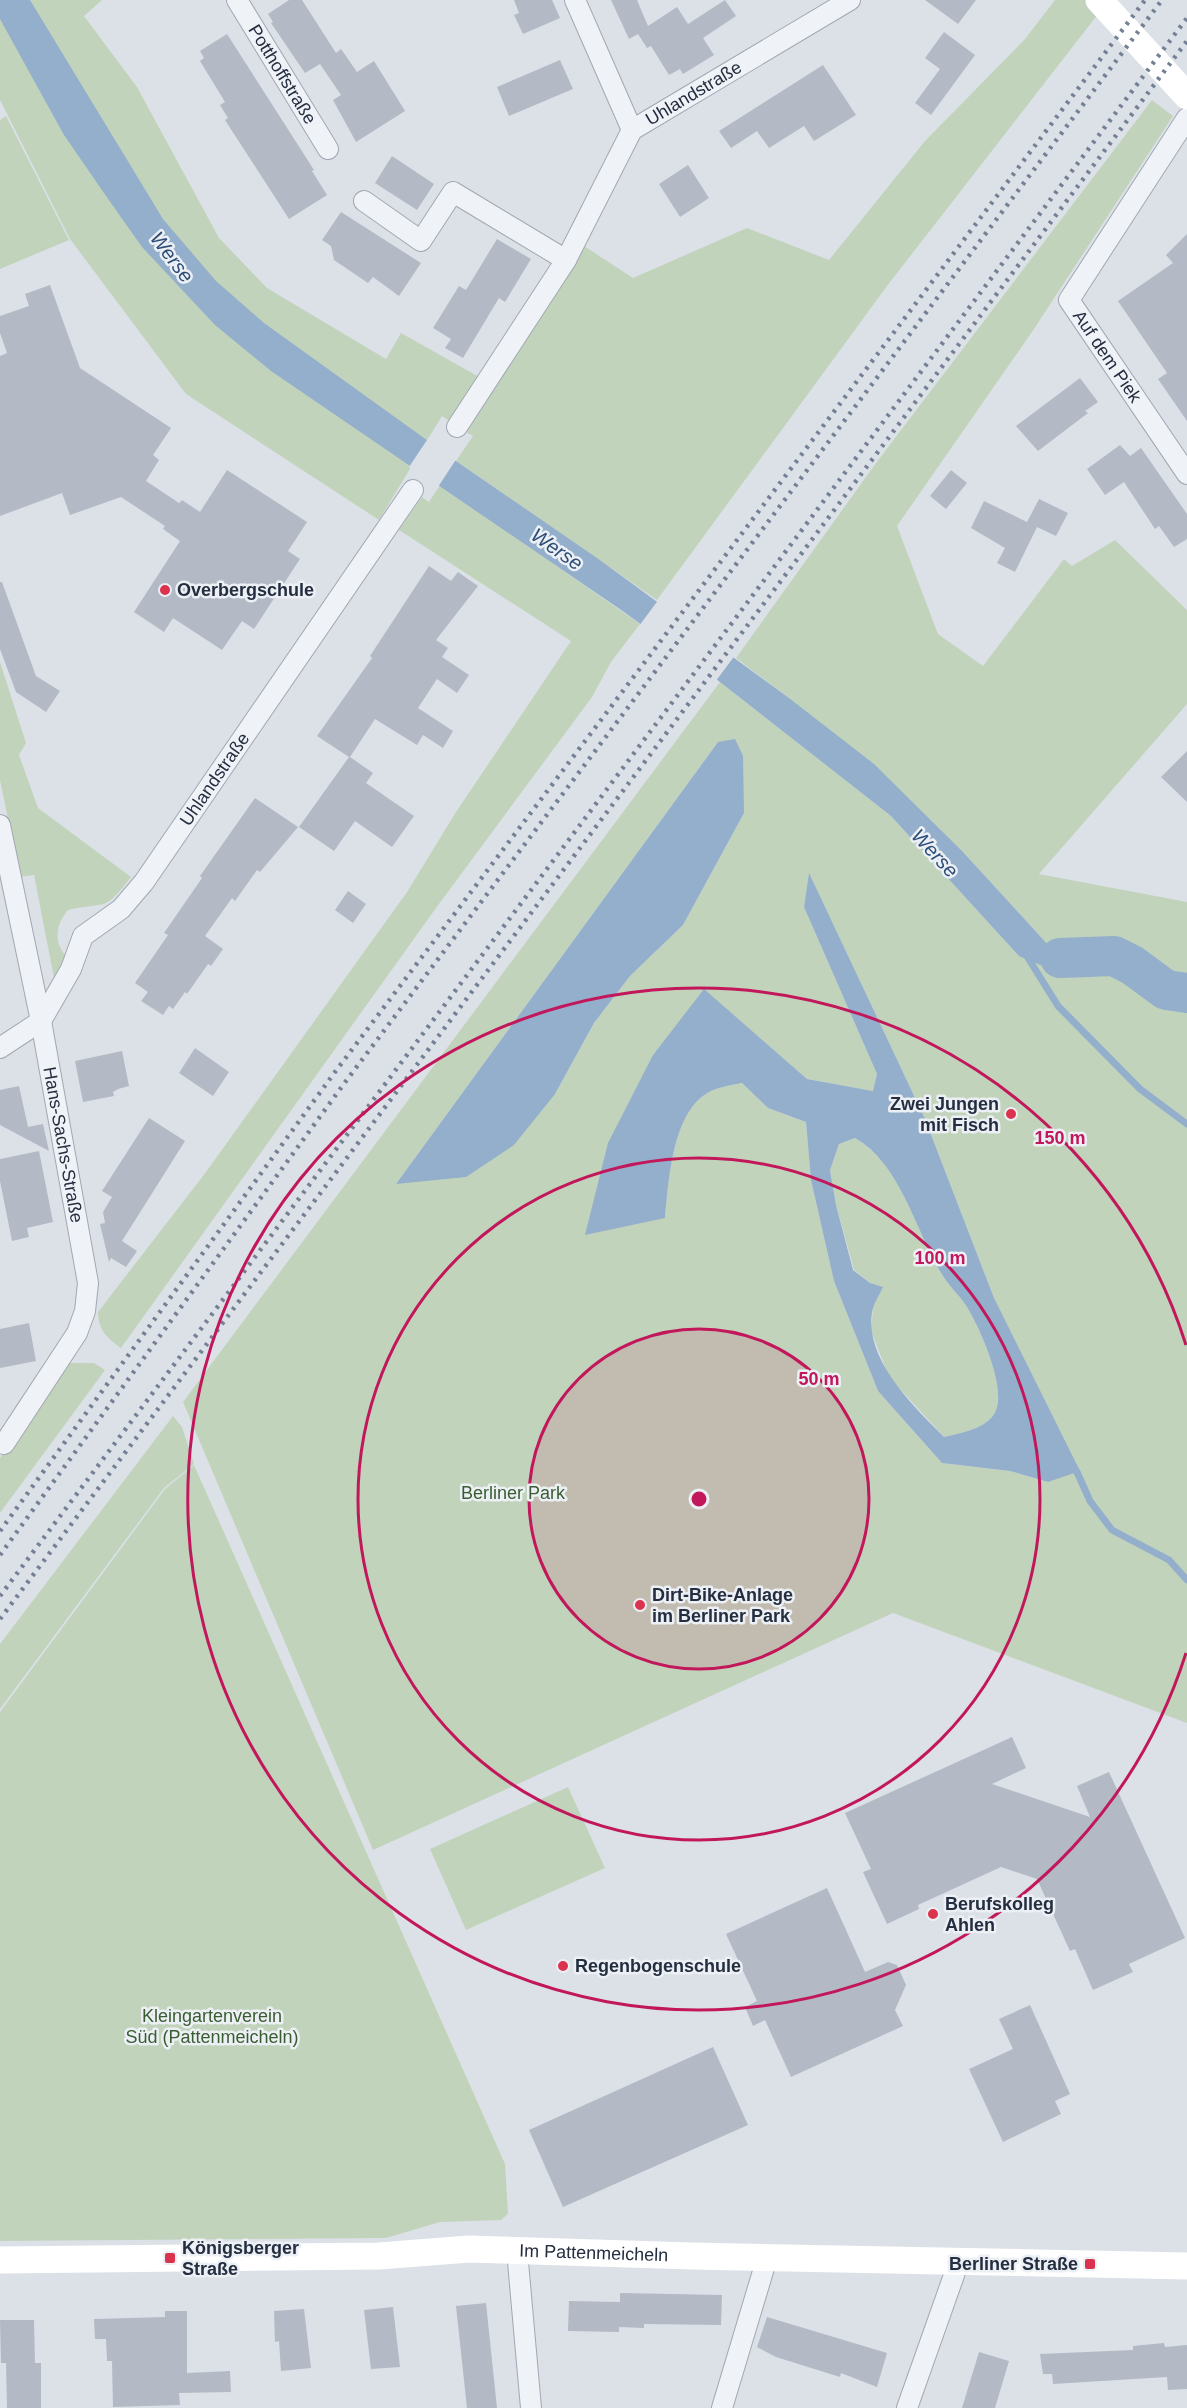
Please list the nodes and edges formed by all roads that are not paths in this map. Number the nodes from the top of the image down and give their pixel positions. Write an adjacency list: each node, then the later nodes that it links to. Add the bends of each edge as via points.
1 (237, 0): 8 (street, Potthoffstraße)
2 (575, 0): 7 (street)
3 (850, 0): 7 (street, Uhlandstraße)
4 (1099, 0): 5 (street)
5 (1187, 96)
6 (1187, 118): 12 (street, Auf dem Piek, via 1069,300)
7 (632, 130): 10 (street, Uhlandstraße)
8 (328, 149)
9 (364, 201): 10 (street, via 421,241 453,192)
10 (566, 261): 11 (street, Uhlandstraße)
11 (457, 427)
12 (1187, 474)
13 (413, 490): 15 (street, Uhlandstraße, via 144,882 121,909 83,936 71,969)
14 (0, 825): 15 (street, Hans-Sachs-Straße)
15 (40, 1021): 16 (street, Uhlandstraße); 17 (street, Hans-Sachs-Straße, via 88,1283 85,1311 77,1333)
16 (0, 1048)
17 (4, 1444)
18 (517, 2251): 19 (street, Im Pattenmeicheln); 20 (street, Im Pattenmeicheln); 23 (street)
19 (767, 2258): 21 (street, Im Pattenmeicheln); 24 (street)
20 (0, 2260)
21 (959, 2261): 22 (street, Im Pattenmeicheln); 25 (street)
22 (1187, 2265)
23 (531, 2408)
24 (722, 2408)
25 (907, 2408)

